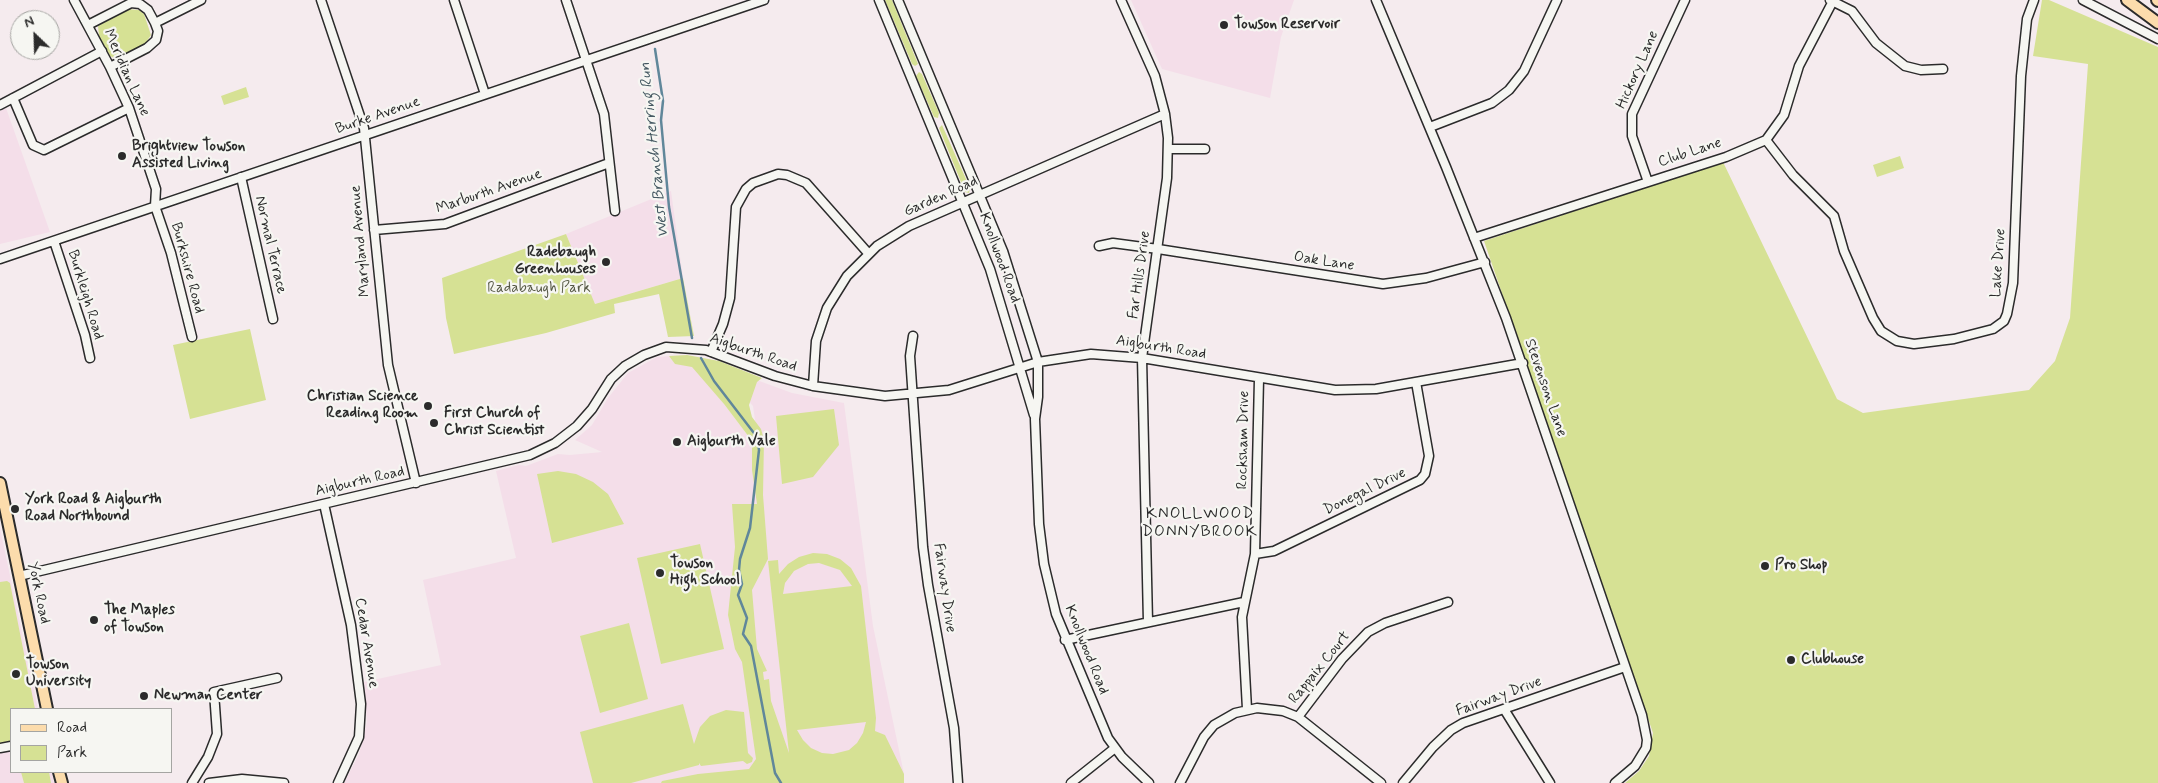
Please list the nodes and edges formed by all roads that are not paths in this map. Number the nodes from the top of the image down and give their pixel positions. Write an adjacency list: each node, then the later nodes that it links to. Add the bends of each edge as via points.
1 (74, 0): 19 (street, Meridian Lane)
2 (201, 0): 17 (street)
3 (321, 0): 31 (street, Maryland Avenue)
4 (454, 0): 25 (street)
5 (566, 0): 22 (street)
6 (764, 0): 22 (street, Burke Avenue)
7 (879, 0): 41 (street, Knollwood Road)
8 (898, 0): 39 (street, Knollwood Road)
9 (1121, 0): 29 (street, Far Hills Drive, via 1151,65)
10 (1376, 0): 30 (street, Stevenson Lane)
11 (1557, 0): 30 (street, via 1524,71 1509,90 1492,103)
12 (1685, 0): 37 (street, Hickory Lane, via 1632,114 1632,136)
13 (2034, 0): 32 (street, Lake Drive, via 2027,19 2021,76 2012,290 2007,314 1993,329 1954,340 1914,344 1897,341 1881,331 1847,259 1834,216 1793,175)
14 (2083, 0): 20 (street)
15 (2126, 0): 18 (main road)
16 (1830, 1): 24 (street, via 1852,11 1876,43 1905,66 1920,70); 32 (street, via 1799,66 1784,114)
17 (155, 23): 19 (street, via 148,10 140,4 131,3); 23 (street, via 158,31 156,40)
18 (2158, 24)
19 (88, 25): 21 (street, Meridian Lane)
20 (2158, 39)
21 (102, 51): 23 (street, Meridian Lane); 26 (street)
22 (586, 60): 25 (street, Burke Avenue); 35 (street, via 604,114)
23 (110, 67): 28 (street, Meridian Lane)
24 (1943, 69)
25 (486, 94): 31 (street, Burke Avenue)
26 (13, 98): 27 (street); 28 (street, via 33,145 44,150)
27 (0, 105)
28 (128, 108): 38 (street, Meridian Lane)
29 (1165, 114): 33 (street, Far Hills Drive); 39 (street, Garden Road)
30 (1430, 127): 45 (street, Stevenson Lane)
31 (365, 135): 36 (street, Burke Avenue); 44 (street, Maryland Avenue)
32 (1766, 140): 37 (street, Club Lane, via 1726,157)
33 (1168, 149): 34 (street); 48 (street, Far Hills Drive)
34 (1205, 149)
35 (609, 163): 43 (street); 44 (street, Marburth Avenue, via 445,224)
36 (241, 177): 40 (street, Burke Avenue); 52 (street, Normal Terrace)
37 (1648, 182): 45 (street, Club Lane)
38 (156, 189): 40 (street, Meridian Lane); 42 (street, Meridian Lane)
39 (980, 195): 41 (street, Garden Road); 58 (street, Knollwood Road, via 1011,273)
40 (169, 201): 42 (street, Burke Avenue)
41 (964, 202): 49 (street, Garden Road, via 898,232); 60 (street, Knollwood Road, via 990,269)
42 (155, 206): 46 (street, Burke Avenue); 54 (street, Burkshire Road, via 171,253)
43 (615, 211)
44 (374, 230): 67 (street, Maryland Avenue, via 388,365)
45 (1474, 238): 51 (street, Stevenson Lane)
46 (54, 241): 50 (street, Burke Avenue); 56 (street, Burkleigh Road, via 86,335)
47 (1099, 246): 48 (street, Oak Lane, via 1113,243)
48 (1158, 248): 51 (street, Oak Lane, via 1374,283 1418,280); 57 (street, Far Hills Drive)
49 (868, 253): 55 (street, via 806,184 778,174 753,183 736,207 730,298); 63 (street, Garden Road, via 841,284 824,315 815,347)
50 (0, 259)
51 (1485, 262): 59 (street, Stevenson Lane)
52 (273, 319)
53 (913, 336): 64 (street, Fairway Drive, via 910,356)
54 (192, 338)
55 (711, 352): 63 (street, Aigburth Road, via 775,376); 67 (street, Aigburth Road, via 673,346 644,355 620,370 587,415 555,443 521,458)
56 (90, 358)
57 (1142, 358): 58 (street, Aigburth Road, via 1091,354); 61 (street, Aigburth Road); 73 (street, Far Hills Drive)
58 (1038, 362): 60 (street, Aigburth Road); 65 (street, Knollwood Road)
59 (1523, 364): 62 (street, Aigburth Road); 75 (street, Stevenson Lane)
60 (1021, 368): 64 (street, Aigburth Road, via 956,388); 65 (street, Knollwood Road)
61 (1258, 378): 62 (street, Aigburth Road, via 1336,390 1376,389); 69 (street, Rocksham Drive)
62 (1416, 382): 69 (street, Donegal Drive, via 1428,456 1425,474 1420,480 1274,551)
63 (813, 386): 64 (street, Aigburth Road, via 870,395)
64 (913, 395): 86 (street, Fairway Drive, via 923,547 954,728)
65 (1035, 419): 74 (street, Knollwood Road, via 1041,543 1053,602)
66 (0, 483): 70 (main road, York Road)
67 (416, 483): 68 (street, Aigburth Road)
68 (324, 504): 70 (street, Aigburth Road); 85 (street, Cedar Avenue, via 351,625 362,704 359,737)
69 (1255, 554): 71 (street, Rocksham Drive)
70 (19, 576): 77 (main road, York Road)
71 (1244, 602): 73 (street); 79 (street, Rocksham Drive)
72 (1448, 602): 80 (street, Rappaix Court, via 1368,632 1342,659)
73 (1148, 622): 74 (street)
74 (1066, 640): 81 (street, Knollwood Road, via 1103,728)
75 (1625, 667): 78 (street, Fairway Drive); 93 (street, Stevenson Lane, via 1648,740 1635,766)
76 (277, 678): 82 (street, via 214,692 217,734)
77 (47, 708)
78 (1504, 709): 91 (street, Fairway Drive, via 1451,730); 92 (street)
79 (1246, 710): 80 (street, via 1270,709); 89 (street, via 1224,718 1208,730)
80 (1298, 717): 90 (street)
81 (1115, 748): 87 (street); 88 (street, Knollwood Road)
82 (192, 783)
83 (209, 783): 84 (street, via 242,779)
84 (284, 783)
85 (338, 783)
86 (958, 783)
87 (1070, 783)
88 (1149, 783)
89 (1180, 783)
90 (1381, 783)
91 (1403, 783)
92 (1550, 783)
93 (1615, 783)

